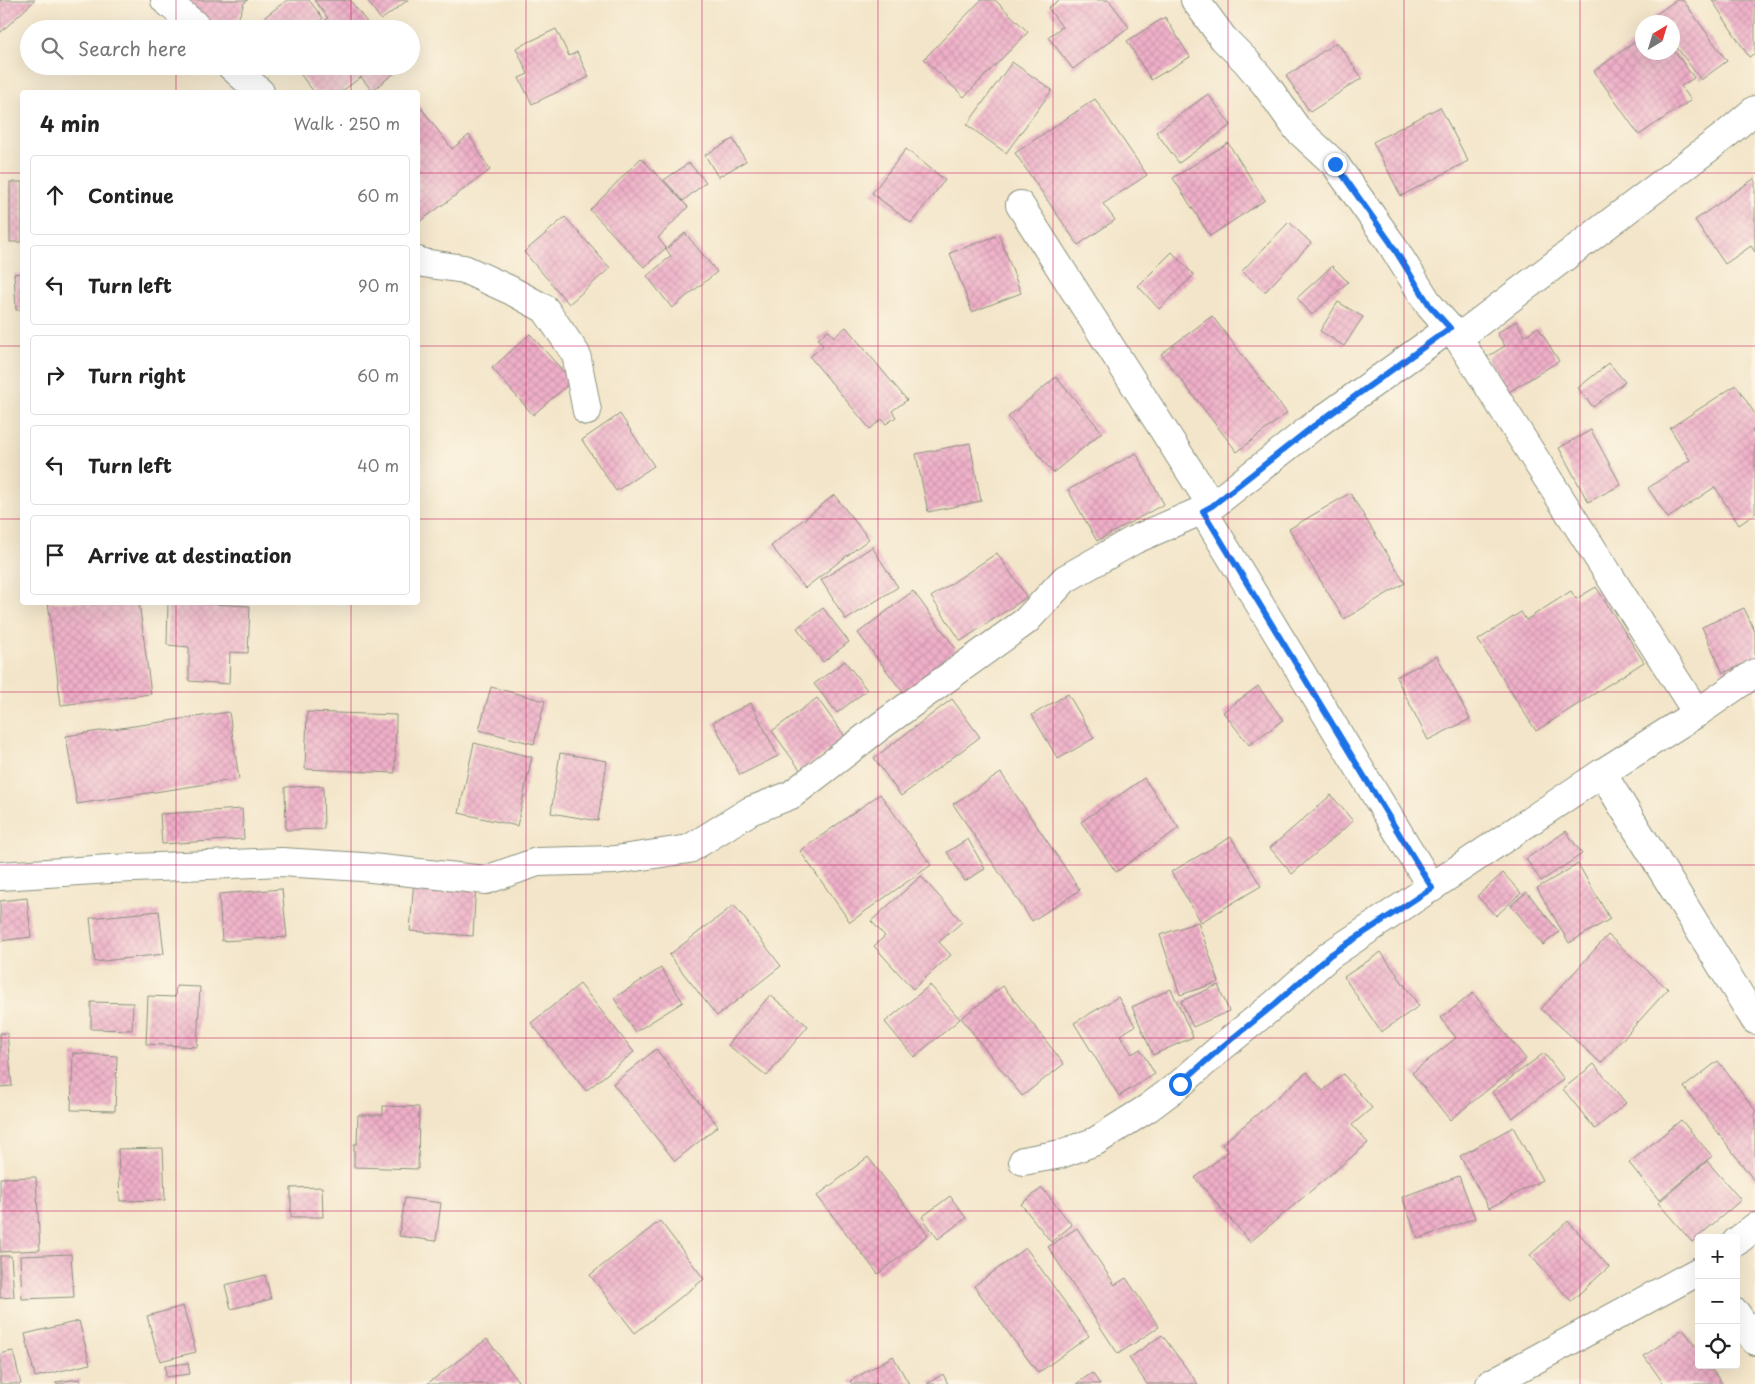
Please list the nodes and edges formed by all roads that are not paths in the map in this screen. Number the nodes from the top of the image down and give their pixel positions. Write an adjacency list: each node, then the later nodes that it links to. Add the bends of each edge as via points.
1 (165, 0): 4 (street)
2 (1195, 0): 5 (street)
3 (1218, 0): 5 (street)
4 (189, 20)
5 (1223, 38): 11 (street, via 1266,85 1298,130 1335,164 1430,306)
6 (241, 75): 7 (street)
7 (258, 90)
8 (1755, 110): 11 (street, via 1724,137)
9 (1020, 205): 13 (street)
10 (420, 261): 12 (street, via 464,269 545,309 576,354)
11 (1454, 333): 13 (street, via 1311,428); 15 (street)
12 (588, 411)
13 (1208, 508): 17 (street, via 1134,540 1065,579 1026,621 791,795 750,811 689,849 616,860 537,862 486,880 282,862); 18 (street)
14 (1755, 673): 15 (street)
15 (1698, 713): 16 (street)
16 (1602, 773): 18 (street); 19 (street)
17 (0, 876)
18 (1432, 888): 20 (street, via 1330,955 1148,1108 1096,1141 1061,1154)
19 (1755, 1020)
20 (1024, 1162)
21 (1755, 1226): 22 (street)
22 (1740, 1239)
23 (1695, 1273): 26 (street)
24 (1740, 1319): 25 (street)
25 (1755, 1341)
26 (1490, 1384)

